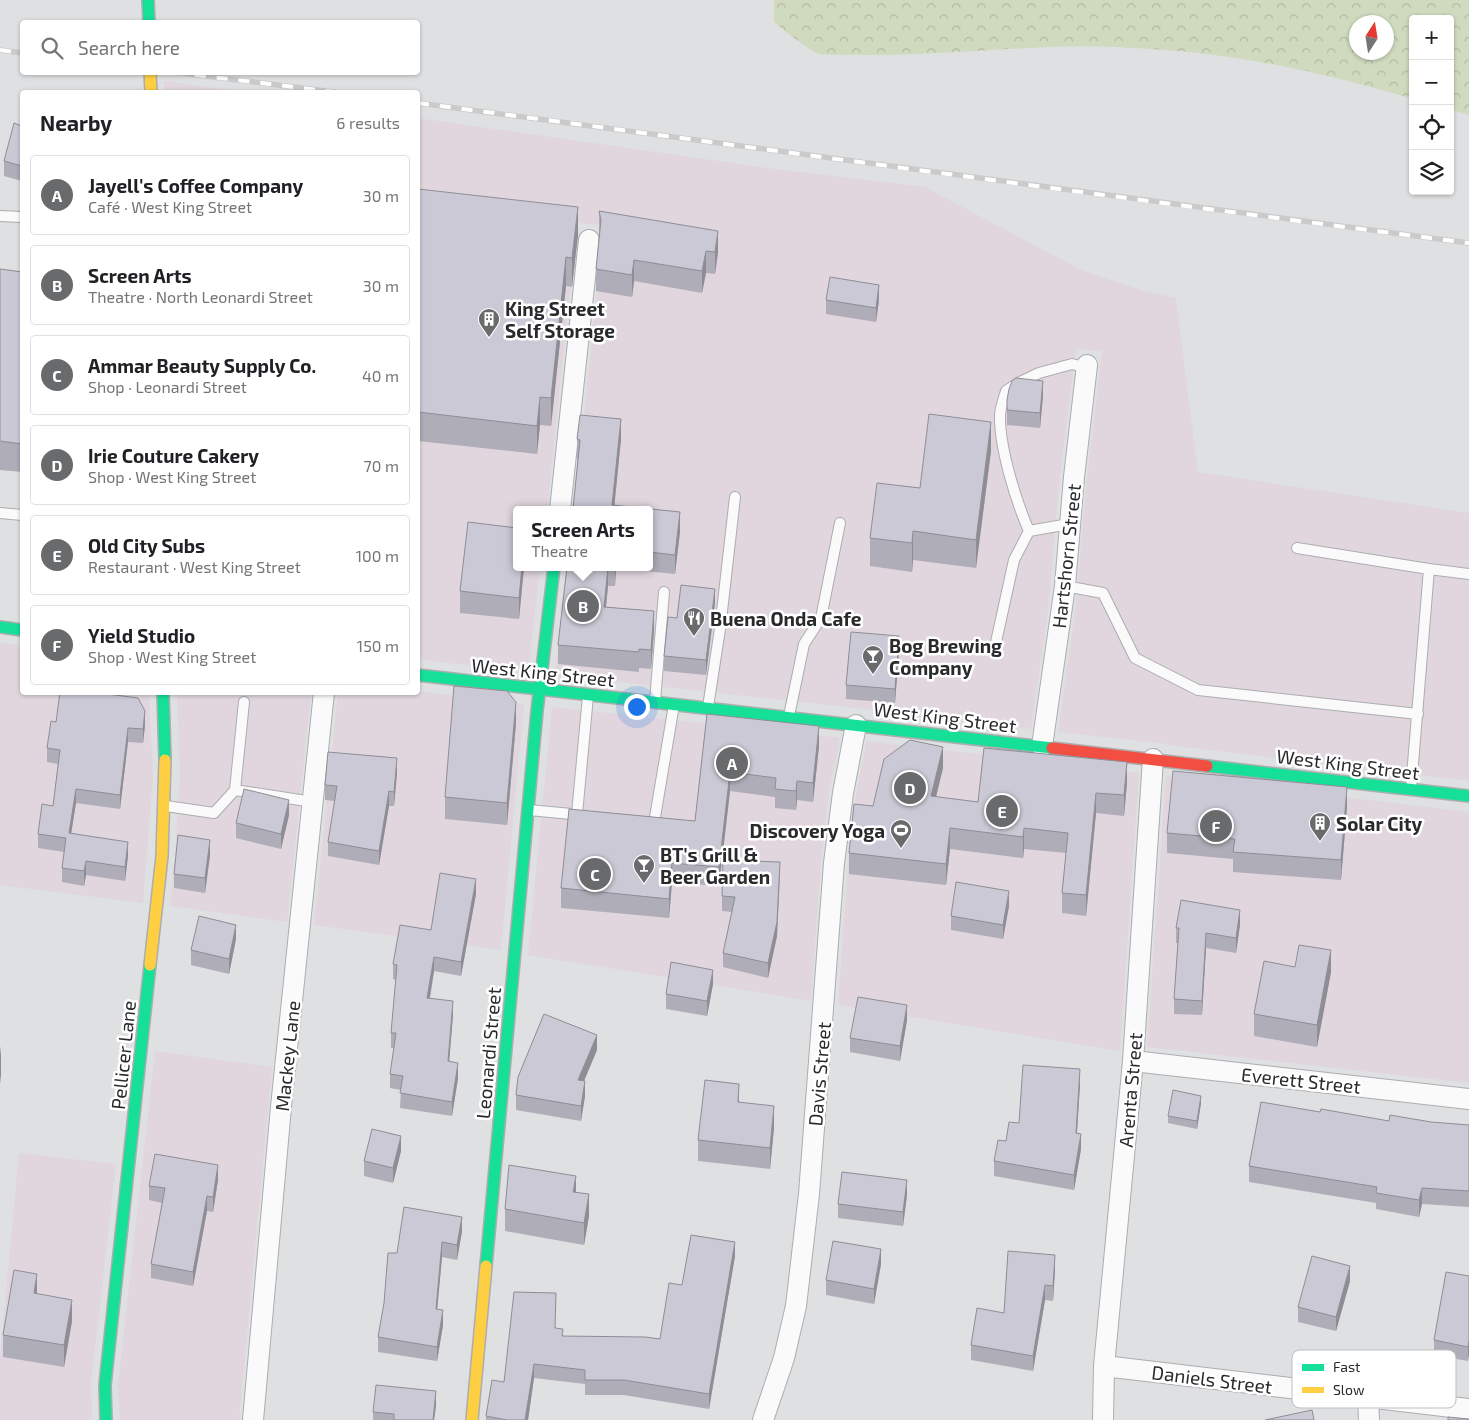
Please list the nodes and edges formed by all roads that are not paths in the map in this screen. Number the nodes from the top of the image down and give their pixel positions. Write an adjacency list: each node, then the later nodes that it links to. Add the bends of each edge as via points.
1 (148, 0): 2 (main road)
2 (149, 20)
3 (150, 75): 4 (main road)
4 (151, 90)
5 (0, 216): 6 (lane)
6 (20, 217)
7 (589, 240): 10 (street)
8 (1087, 367): 14 (street, Hartshorn Street); 15 (lane, via 1072,364 1039,373 1006,391 1000,413 1003,442 1018,506)
9 (735, 497): 33 (lane)
10 (560, 506)
11 (0, 513): 12 (lane)
12 (20, 515)
13 (840, 523): 35 (lane, via 821,618 804,644)
14 (1069, 524): 15 (lane); 20 (street, Hartshorn Street)
15 (1030, 532): 24 (lane, via 1014,560)
16 (1297, 548): 17 (lane)
17 (1429, 569): 19 (lane); 34 (lane)
18 (554, 571): 26 (main road, Leonardi Street)
19 (1469, 574)
20 (1065, 586): 34 (lane, via 1103,592 1135,658 1198,690); 37 (street, Hartshorn Street)
21 (664, 592): 31 (lane)
22 (0, 627): 23 (main road)
23 (20, 630)
24 (996, 642)
25 (420, 675): 26 (main road, West King Street)
26 (539, 690): 29 (main road, West King Street); 44 (main road, Leonardi Street)
27 (163, 695): 43 (main road, Pellicer Lane)
28 (324, 695): 42 (street, Mackey Lane)
29 (588, 695): 31 (main road, West King Street); 45 (lane)
30 (244, 702): 40 (lane)
31 (655, 702): 32 (main road, West King Street)
32 (674, 704): 33 (main road, West King Street); 47 (lane, via 654,823)
33 (708, 708): 35 (main road, West King Street)
34 (1418, 714): 39 (lane)
35 (789, 717): 36 (main road, West King Street)
36 (856, 725): 37 (main road, West King Street); 57 (street, Davis Street, via 842,793 834,863 810,1185 796,1306 784,1358)
37 (1042, 746): 38 (main road, West King Street)
38 (1154, 759): 39 (main road, West King Street); 48 (street, Arenta Street)
39 (1411, 788): 41 (main road, West King Street)
40 (235, 790): 42 (lane); 43 (lane, via 214,813)
41 (1469, 796)
42 (313, 802): 55 (street, Mackey Lane)
43 (164, 806): 54 (main road, Pellicer Lane, via 157,903 105,1385)
44 (528, 810): 45 (lane); 56 (main road, Leonardi Street)
45 (577, 814): 46 (lane)
46 (596, 816)
47 (635, 821)
48 (1133, 1061): 49 (street, Everett Street); 50 (street, Arenta Street)
49 (1469, 1099)
50 (1104, 1366): 51 (street, Daniels Street); 58 (street, Arenta Street)
51 (1292, 1389)
52 (1456, 1407): 53 (street, Daniels Street)
53 (1469, 1408)
54 (106, 1420)
55 (253, 1420)
56 (472, 1420)
57 (763, 1420)
58 (1103, 1420)

